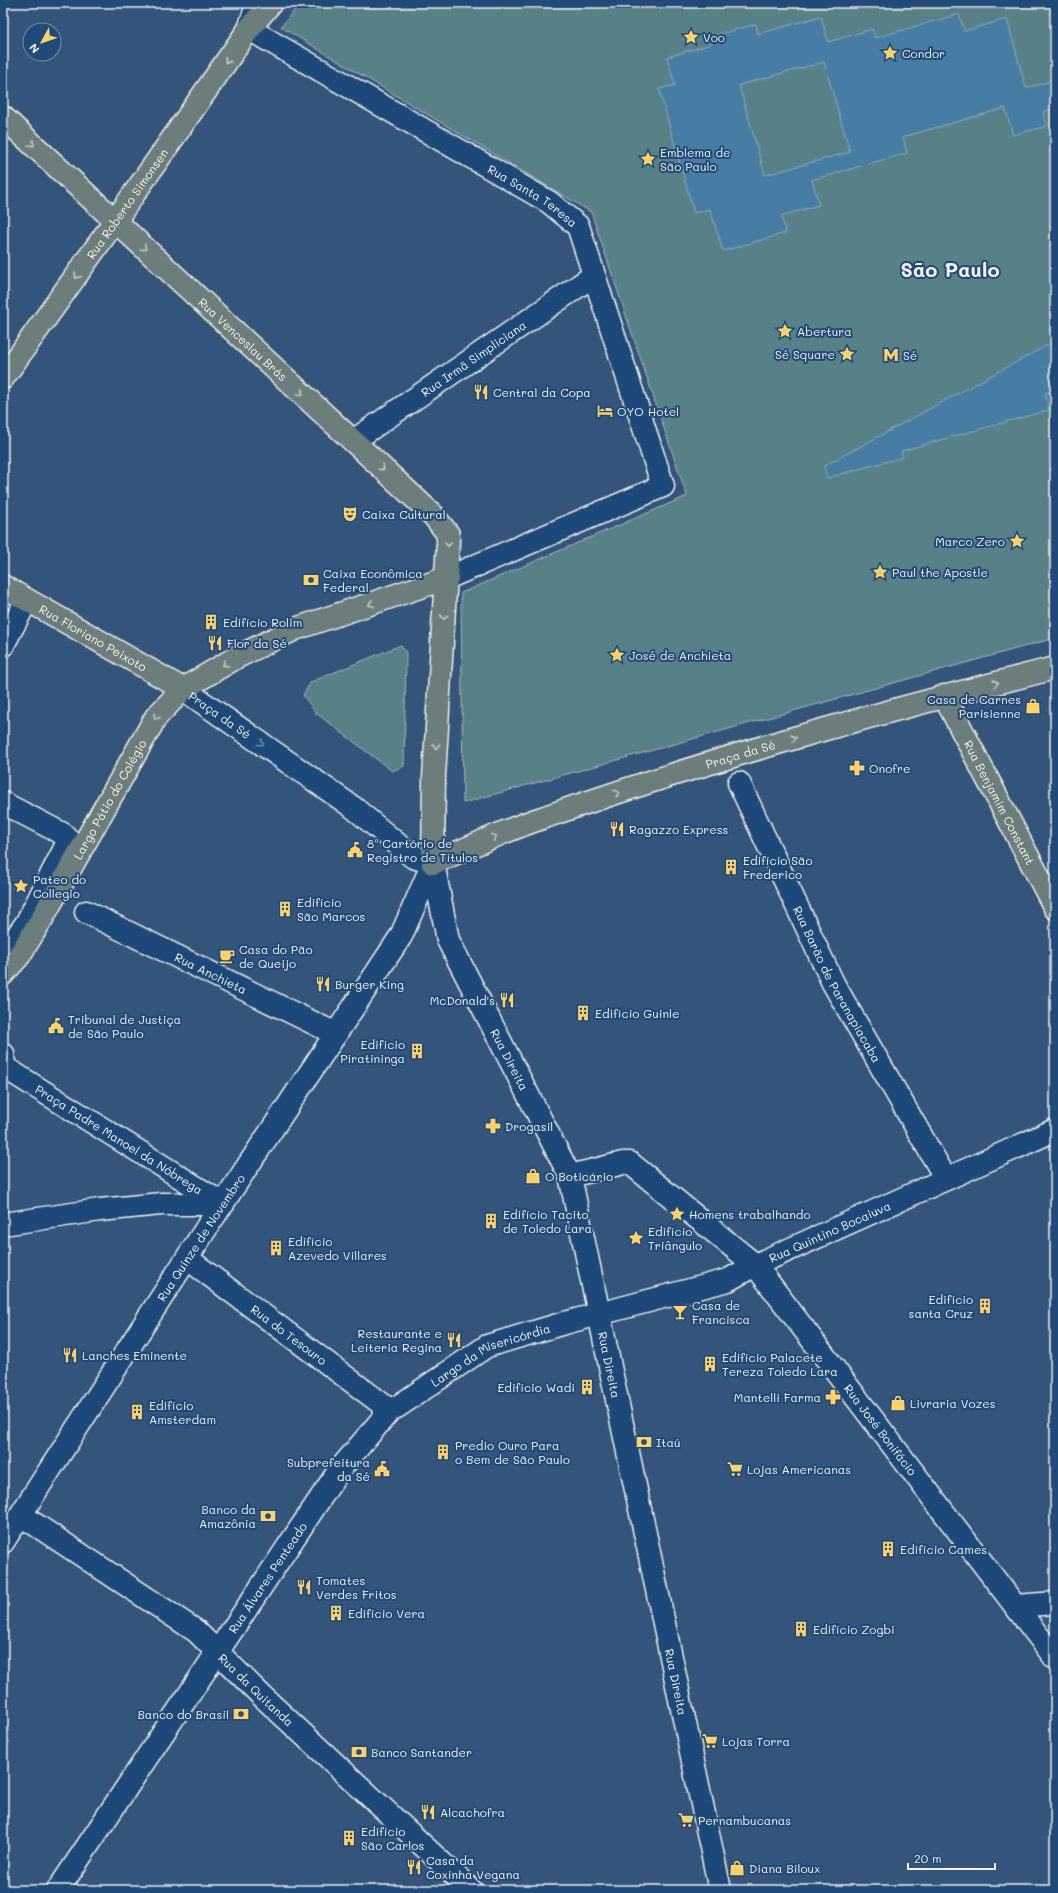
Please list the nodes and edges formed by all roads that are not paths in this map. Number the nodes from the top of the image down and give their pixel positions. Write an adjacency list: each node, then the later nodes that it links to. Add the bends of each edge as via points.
1 (258, 3): 3 (street)
2 (270, 3): 3 (main road, Rua Roberto Simonsen)
3 (249, 29): 5 (main road, Rua Roberto Simonsen, one-way to 5); 6 (street, Rua Santa Teresa, via 549,202 578,226)
4 (3, 117): 5 (main road, Rua Venceslau Brás, one-way to 5)
5 (116, 221): 7 (main road, Rua Roberto Simonsen, one-way to 7); 8 (main road, Rua Venceslau Brás, one-way to 8)
6 (594, 276): 8 (street, Rua Irmã Simpliciana); 9 (street, Rua Santa Teresa)
7 (3, 378)
8 (353, 441): 10 (main road, Rua Venceslau Brás, one-way to 10, via 443,526 448,534)
9 (663, 486): 10 (street, Praça da Sé)
10 (447, 578): 15 (main road, Praça da Sé, one-way to 15, via 295,629 237,657); 19 (main road, one-way to 19, via 434,777)
11 (3, 586): 12 (main road, Rua Floriano Peixoto)
12 (27, 600): 13 (street); 15 (main road, Rua Floriano Peixoto)
13 (3, 645)
14 (1055, 668): 16 (main road, Praça da Sé, one-way to 14)
15 (183, 689): 19 (street, Praça da Sé, one-way to 19, via 331,792 413,856); 23 (main road, Largo Pátio do Colégio, one-way to 23, via 156,716 40,922 19,956)
16 (944, 696): 19 (main road, Praça da Sé, one-way to 16, via 540,818 727,757); 20 (main road, Rua Benjamim Constant)
17 (739, 783): 28 (street, Rua Barão de Paranapiacaba, via 833,983)
18 (3, 803): 22 (street, Largo Pátio do Colégio, via 63,834 68,840 27,922)
19 (433, 863): 24 (street, Rua Quinze de Novembro, via 401,936); 27 (street, Rua Direita, via 448,940)
20 (1055, 908)
21 (86, 912): 24 (street, Rua Anchieta)
22 (3, 956)
23 (3, 974)
24 (336, 1034): 29 (street, Rua Quinze de Novembro)
25 (3, 1054): 29 (street, Praça Padre Manoel da Nóbrega, via 4,1067)
26 (1055, 1130): 28 (street, Rua Quintino Bocaiuva)
27 (570, 1176): 32 (street, Rua José Bonifácio, via 623,1163 630,1164); 33 (street, Rua Direita)
28 (946, 1179): 32 (street, Rua Quintino Bocaiuva)
29 (223, 1204): 30 (street, Praça Padre Manoel da Nóbrega, via 161,1204); 31 (street, Rua Quinze de Novembro)
30 (3, 1224)
31 (188, 1259): 34 (street, Rua do Tesouro); 35 (street, Rua Quinze de Novembro)
32 (755, 1265): 33 (street, Rua Quintino Bocaiuva, via 728,1280); 38 (street, Rua José Bonifácio)
33 (599, 1315): 34 (street, Largo da Misericórdia, via 487,1346); 43 (street, Rua Direita)
34 (390, 1410): 39 (street, Rua Álvares Penteado, via 340,1469)
35 (20, 1515): 36 (street, Rua Quinze de Novembro); 39 (street, Rua da Quitanda, via 196,1631)
36 (3, 1542)
37 (1055, 1603): 38 (street)
38 (1016, 1606): 40 (street, Rua José Bonifácio)
39 (217, 1652): 41 (street, Rua Álvares Penteado); 42 (street, Rua da Quitanda)
40 (1055, 1658)
41 (58, 1890)
42 (471, 1890)
43 (720, 1890)

